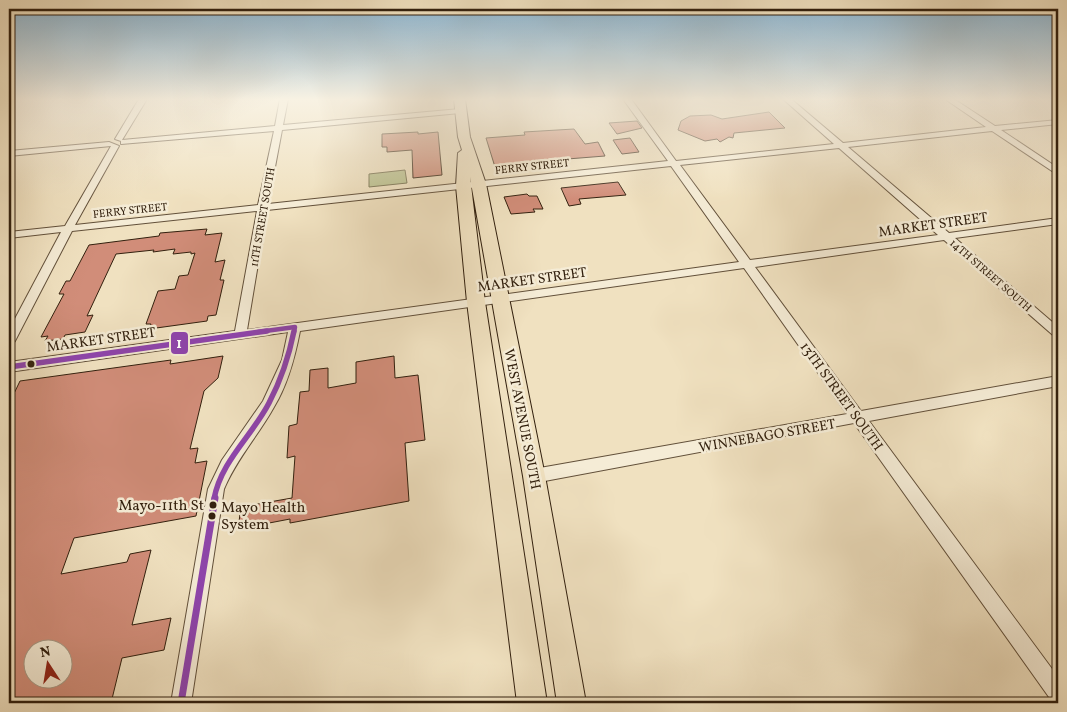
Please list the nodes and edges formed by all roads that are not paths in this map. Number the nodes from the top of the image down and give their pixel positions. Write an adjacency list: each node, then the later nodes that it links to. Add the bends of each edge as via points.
1 (123, 132): 9 (street)
2 (233, 132): 9 (street)
3 (278, 132): 15 (street, 11TH STREET SOUTH)
4 (463, 132): 14 (main road, WEST AVENUE SOUTH)
5 (651, 132): 12 (street, 13TH STREET SOUTH)
6 (826, 132): 10 (street, 14TH STREET SOUTH)
7 (963, 132): 10 (street, FERRY STREET)
8 (999, 132): 13 (street)
9 (117, 143): 11 (street); 17 (street)
10 (841, 145): 12 (street, FERRY STREET); 19 (street, 14TH STREET SOUTH)
11 (9, 153)
12 (674, 163): 14 (street, FERRY STREET); 20 (street, 13TH STREET SOUTH)
13 (1058, 172)
14 (471, 185): 15 (street, FERRY STREET); 21 (main road, WEST AVENUE SOUTH); 22 (main road, WEST AVENUE SOUTH)
15 (263, 208): 17 (street, FERRY STREET); 25 (street, 11TH STREET SOUTH)
16 (1058, 221): 19 (street, MARKET STREET)
17 (68, 228): 18 (street, FERRY STREET); 26 (street)
18 (9, 235)
19 (947, 237): 20 (street, MARKET STREET); 24 (street, 14TH STREET SOUTH)
20 (746, 265): 21 (street, MARKET STREET); 29 (street, 13TH STREET SOUTH)
21 (500, 298): 22 (street, MARKET STREET); 30 (main road, WEST AVENUE SOUTH)
22 (476, 302): 23 (street, MARKET STREET); 33 (main road, WEST AVENUE SOUTH)
23 (295, 327): 25 (street, MARKET STREET); 32 (street, via 288,360 268,404 226,464 216,489)
24 (1058, 332)
25 (240, 335): 27 (street, MARKET STREET)
26 (9, 341)
27 (9, 367)
28 (1058, 381): 29 (street, WINNEBAGO STREET)
29 (857, 418): 30 (street, WINNEBAGO STREET); 31 (street, 13TH STREET SOUTH)
30 (534, 476): 34 (main road, WEST AVENUE SOUTH)
31 (1058, 693)
32 (180, 703)
33 (532, 703)
34 (572, 703)

